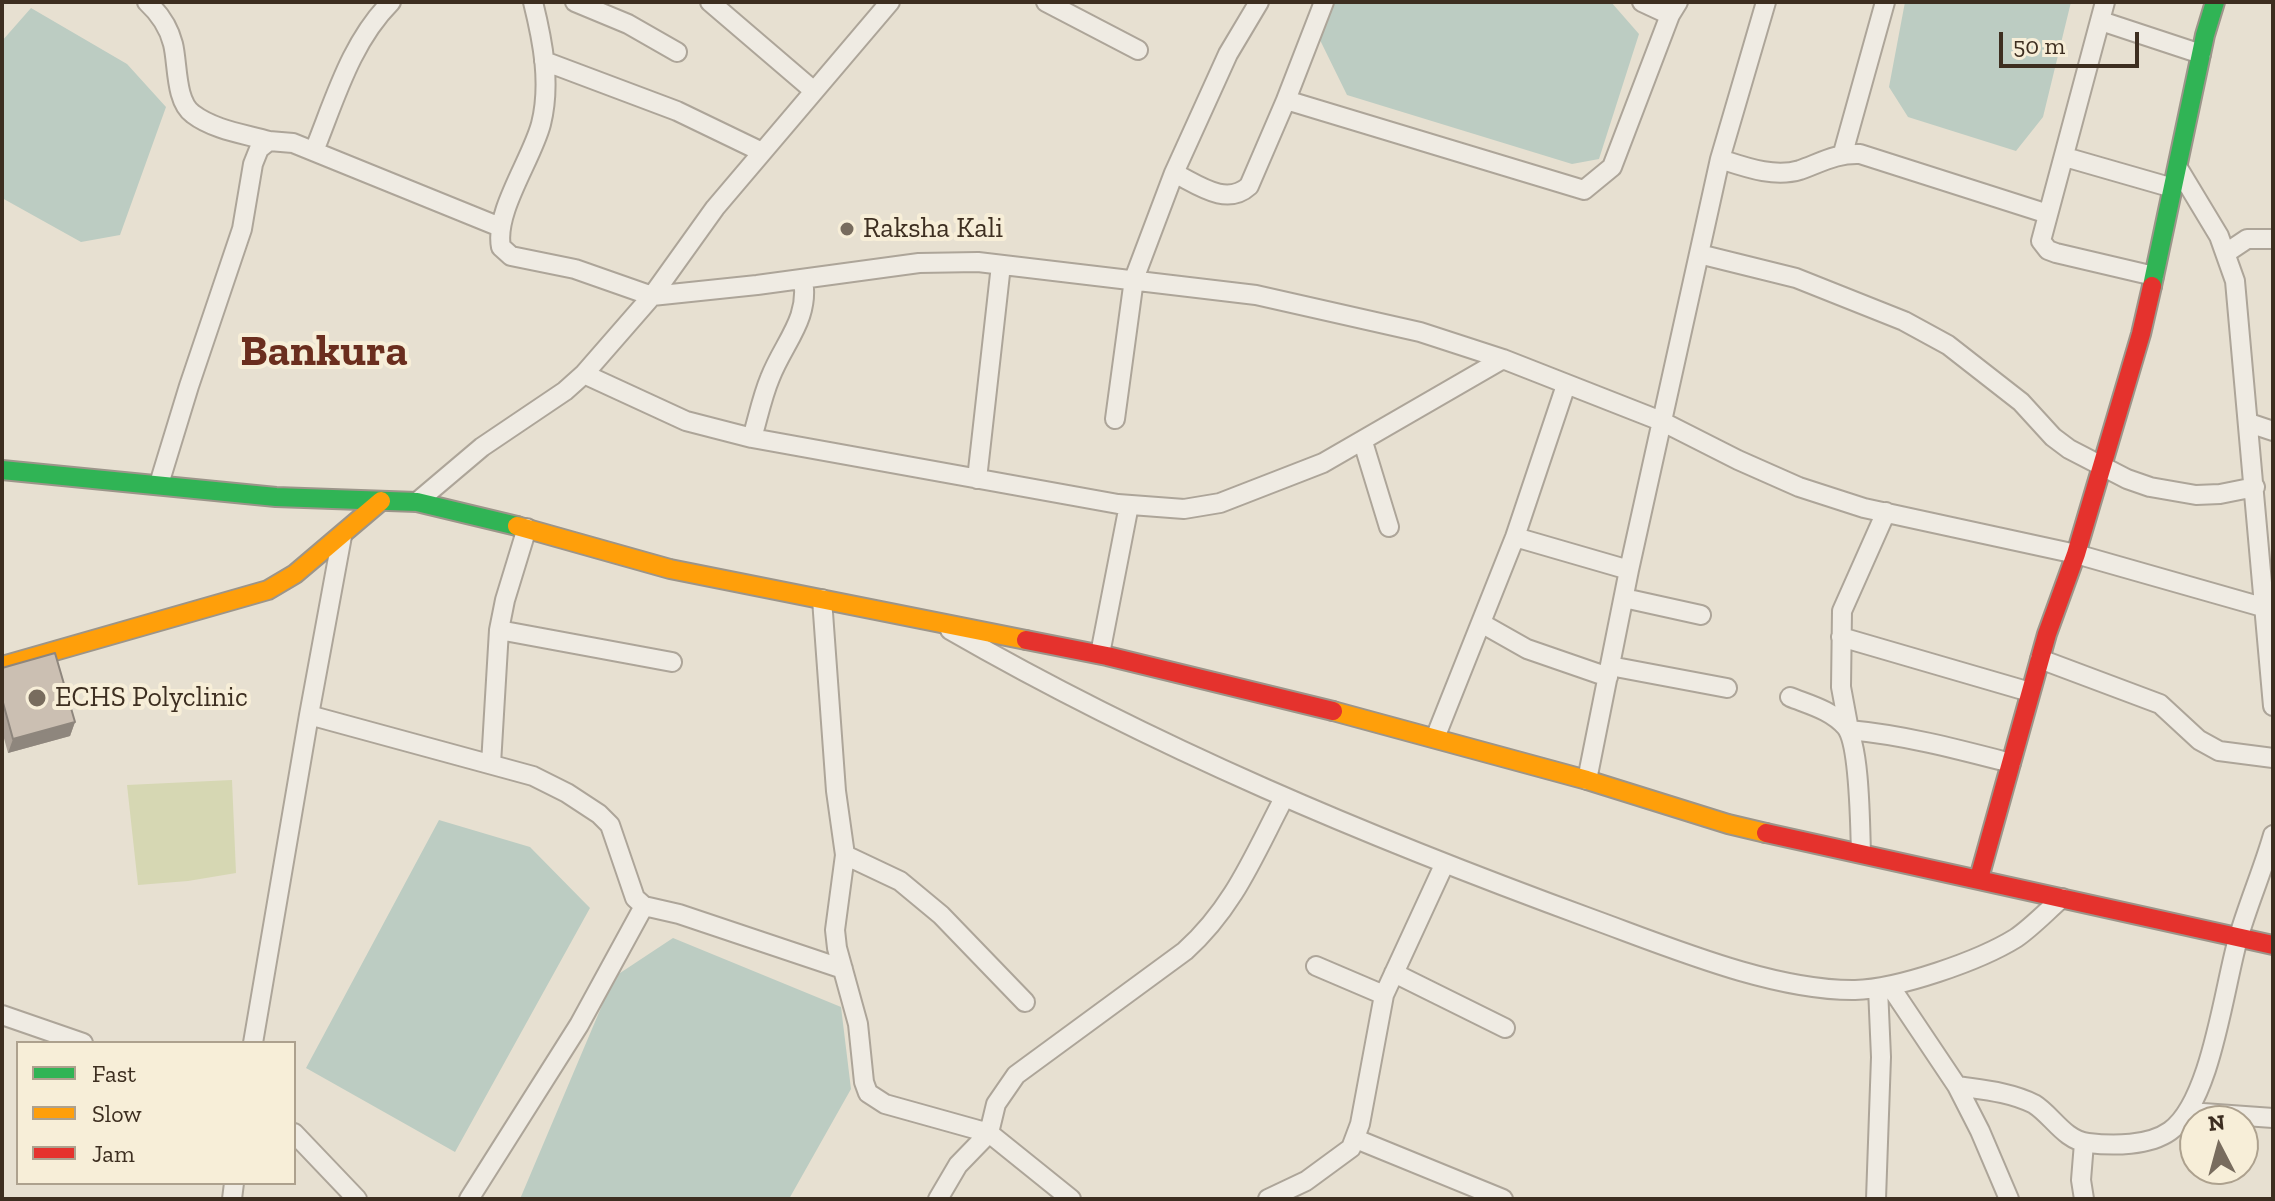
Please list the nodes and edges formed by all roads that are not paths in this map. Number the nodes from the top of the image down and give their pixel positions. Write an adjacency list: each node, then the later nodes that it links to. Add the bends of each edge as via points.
1 (147, 2): 23 (street, via 167,27 184,103 191,113 220,128)
2 (391, 2): 24 (street, via 348,65)
3 (533, 2): 20 (street)
4 (575, 2): 18 (street)
5 (710, 2): 21 (street)
6 (890, 2): 21 (street)
7 (1046, 2): 17 (street)
8 (1259, 2): 30 (street, via 1228,54)
9 (1324, 2): 22 (street)
10 (1642, 2): 15 (street)
11 (1766, 2): 28 (street)
12 (1885, 2): 26 (street)
13 (2105, 2): 16 (street)
14 (2215, 2): 19 (street)
15 (1674, 8): 22 (street, via 1612,167 1584,190)
16 (2101, 21): 19 (street); 27 (street)
17 (1138, 50)
18 (677, 52)
19 (2201, 54): 29 (street)
20 (544, 61): 25 (street, via 677,111); 33 (street, via 541,125)
21 (814, 91): 25 (street)
22 (1286, 100): 30 (street, via 1243,192 1220,195)
23 (269, 141): 24 (street); 54 (street, via 253,164 242,229)
24 (314, 151): 33 (street)
25 (762, 152): 41 (street)
26 (1843, 153): 28 (street, via 1784,172); 32 (street, via 1869,155)
27 (2065, 157): 31 (street); 32 (street)
28 (1720, 159): 36 (street)
29 (2178, 168): 31 (street); 35 (street)
30 (1174, 173): 40 (street)
31 (2173, 188): 38 (street)
32 (2048, 214): 38 (street, via 2041,236 2048,250)
33 (500, 227): 41 (street, via 501,247 511,256 575,269)
34 (2273, 239): 35 (street, via 2247,239)
35 (2226, 253): 47 (street, via 2237,298)
36 (1699, 254): 46 (street); 51 (street, via 1796,278 1914,326 1948,345 2021,402 2053,437)
37 (1001, 265): 39 (street, via 919,263); 40 (street); 53 (street)
38 (2154, 276): 51 (street)
39 (803, 279): 41 (street); 49 (street, via 805,303 768,381)
40 (1134, 279): 42 (street, via 1256,295 1420,332); 45 (street)
41 (652, 296): 43 (street)
42 (1503, 359): 44 (street); 50 (street)
43 (584, 374): 49 (street, via 686,421); 57 (street, via 482,447)
44 (1566, 385): 46 (street); 63 (street)
45 (1115, 419)
46 (1661, 421): 59 (street, via 1799,487); 65 (street)
47 (2249, 423): 48 (street); 55 (street)
48 (2273, 431)
49 (752, 438): 53 (street)
50 (1363, 442): 58 (street, via 1220,503 1184,509); 60 (street)
51 (2100, 467): 55 (street, via 2174,492 2220,494); 64 (street)
52 (2, 470): 54 (street)
53 (977, 479): 58 (street)
54 (159, 484): 56 (street, via 276,497)
55 (2255, 487): 68 (street)
56 (381, 501): 57 (street); 62 (street)
57 (417, 502): 61 (street)
58 (1129, 505): 74 (street)
59 (1886, 512): 64 (street); 73 (street, via 1842,611)
60 (1389, 527)
61 (527, 528): 67 (street, via 670,569); 72 (street)
62 (342, 536): 77 (street, via 268,590); 83 (street)
63 (1515, 537): 65 (street); 71 (street)
64 (2076, 554): 68 (street); 75 (street)
65 (1629, 570): 66 (street)
66 (1624, 598): 69 (street); 78 (street)
67 (822, 599): 70 (street); 93 (street)
68 (2268, 609): 82 (street)
69 (1701, 615)
70 (933, 620): 74 (street); 90 (street, via 1135,730)
71 (1481, 623): 78 (street, via 1527,649); 85 (street)
72 (499, 630): 76 (street); 88 (street)
73 (1841, 637): 80 (street); 84 (street, via 1841,687)
74 (1100, 654): 85 (street)
75 (2040, 659): 80 (street); 86 (street, via 2160,704 2219,751)
76 (672, 662)
77 (2, 666)
78 (1609, 672): 79 (street); 89 (street)
79 (1727, 688)
80 (2030, 692): 87 (street)
81 (1790, 697): 84 (street, via 1828,712)
82 (2273, 706)
83 (309, 715): 88 (street); 109 (street)
84 (1849, 730): 87 (street, via 1885,733); 92 (street)
85 (1435, 738): 89 (street)
86 (2273, 758)
87 (2011, 763): 95 (street)
88 (491, 764): 97 (street, via 533,776 599,814 610,825 635,898)
89 (1587, 780): 92 (street, via 1728,824)
90 (1284, 798): 94 (street); 113 (street, via 1229,904 1209,929 1016,1075 996,1104)
91 (2273, 835): 98 (street)
92 (1861, 853): 95 (street)
93 (845, 855): 101 (street, via 835,930); 105 (street, via 900,881 941,915)
94 (1444, 865): 102 (street); 103 (street, via 1754,973 1829,989)
95 (1979, 878): 96 (street)
96 (2062, 898): 98 (street); 103 (street, via 2006,943)
97 (644, 906): 101 (street); 120 (street, via 579,1025)
98 (2238, 937): 99 (street); 111 (street)
99 (2273, 945)
100 (1316, 966): 104 (street)
101 (843, 969): 113 (street, via 868,1093 885,1104)
102 (1394, 973): 104 (street); 107 (street)
103 (1884, 987): 110 (street); 124 (street)
104 (1384, 995): 115 (street)
105 (1025, 1002)
106 (2, 1015): 108 (street)
107 (1505, 1028)
108 (77, 1041)
109 (253, 1041)
110 (1957, 1086): 116 (street, via 2018,1097 2038,1106); 125 (street)
111 (2192, 1105)
112 (2179, 1123): 116 (street, via 2156,1139)
113 (989, 1133): 121 (street, via 958,1165); 122 (street)
114 (296, 1135): 119 (street)
115 (1356, 1139): 117 (street); 118 (street, via 1343,1156)
116 (2084, 1143): 126 (street)
117 (1470, 1193): 123 (street)
118 (1282, 1196)
119 (357, 1199)
120 (469, 1199)
121 (938, 1199)
122 (1071, 1199)
123 (1503, 1199)
124 (1876, 1199)
125 (2009, 1199)
126 (2084, 1199)

